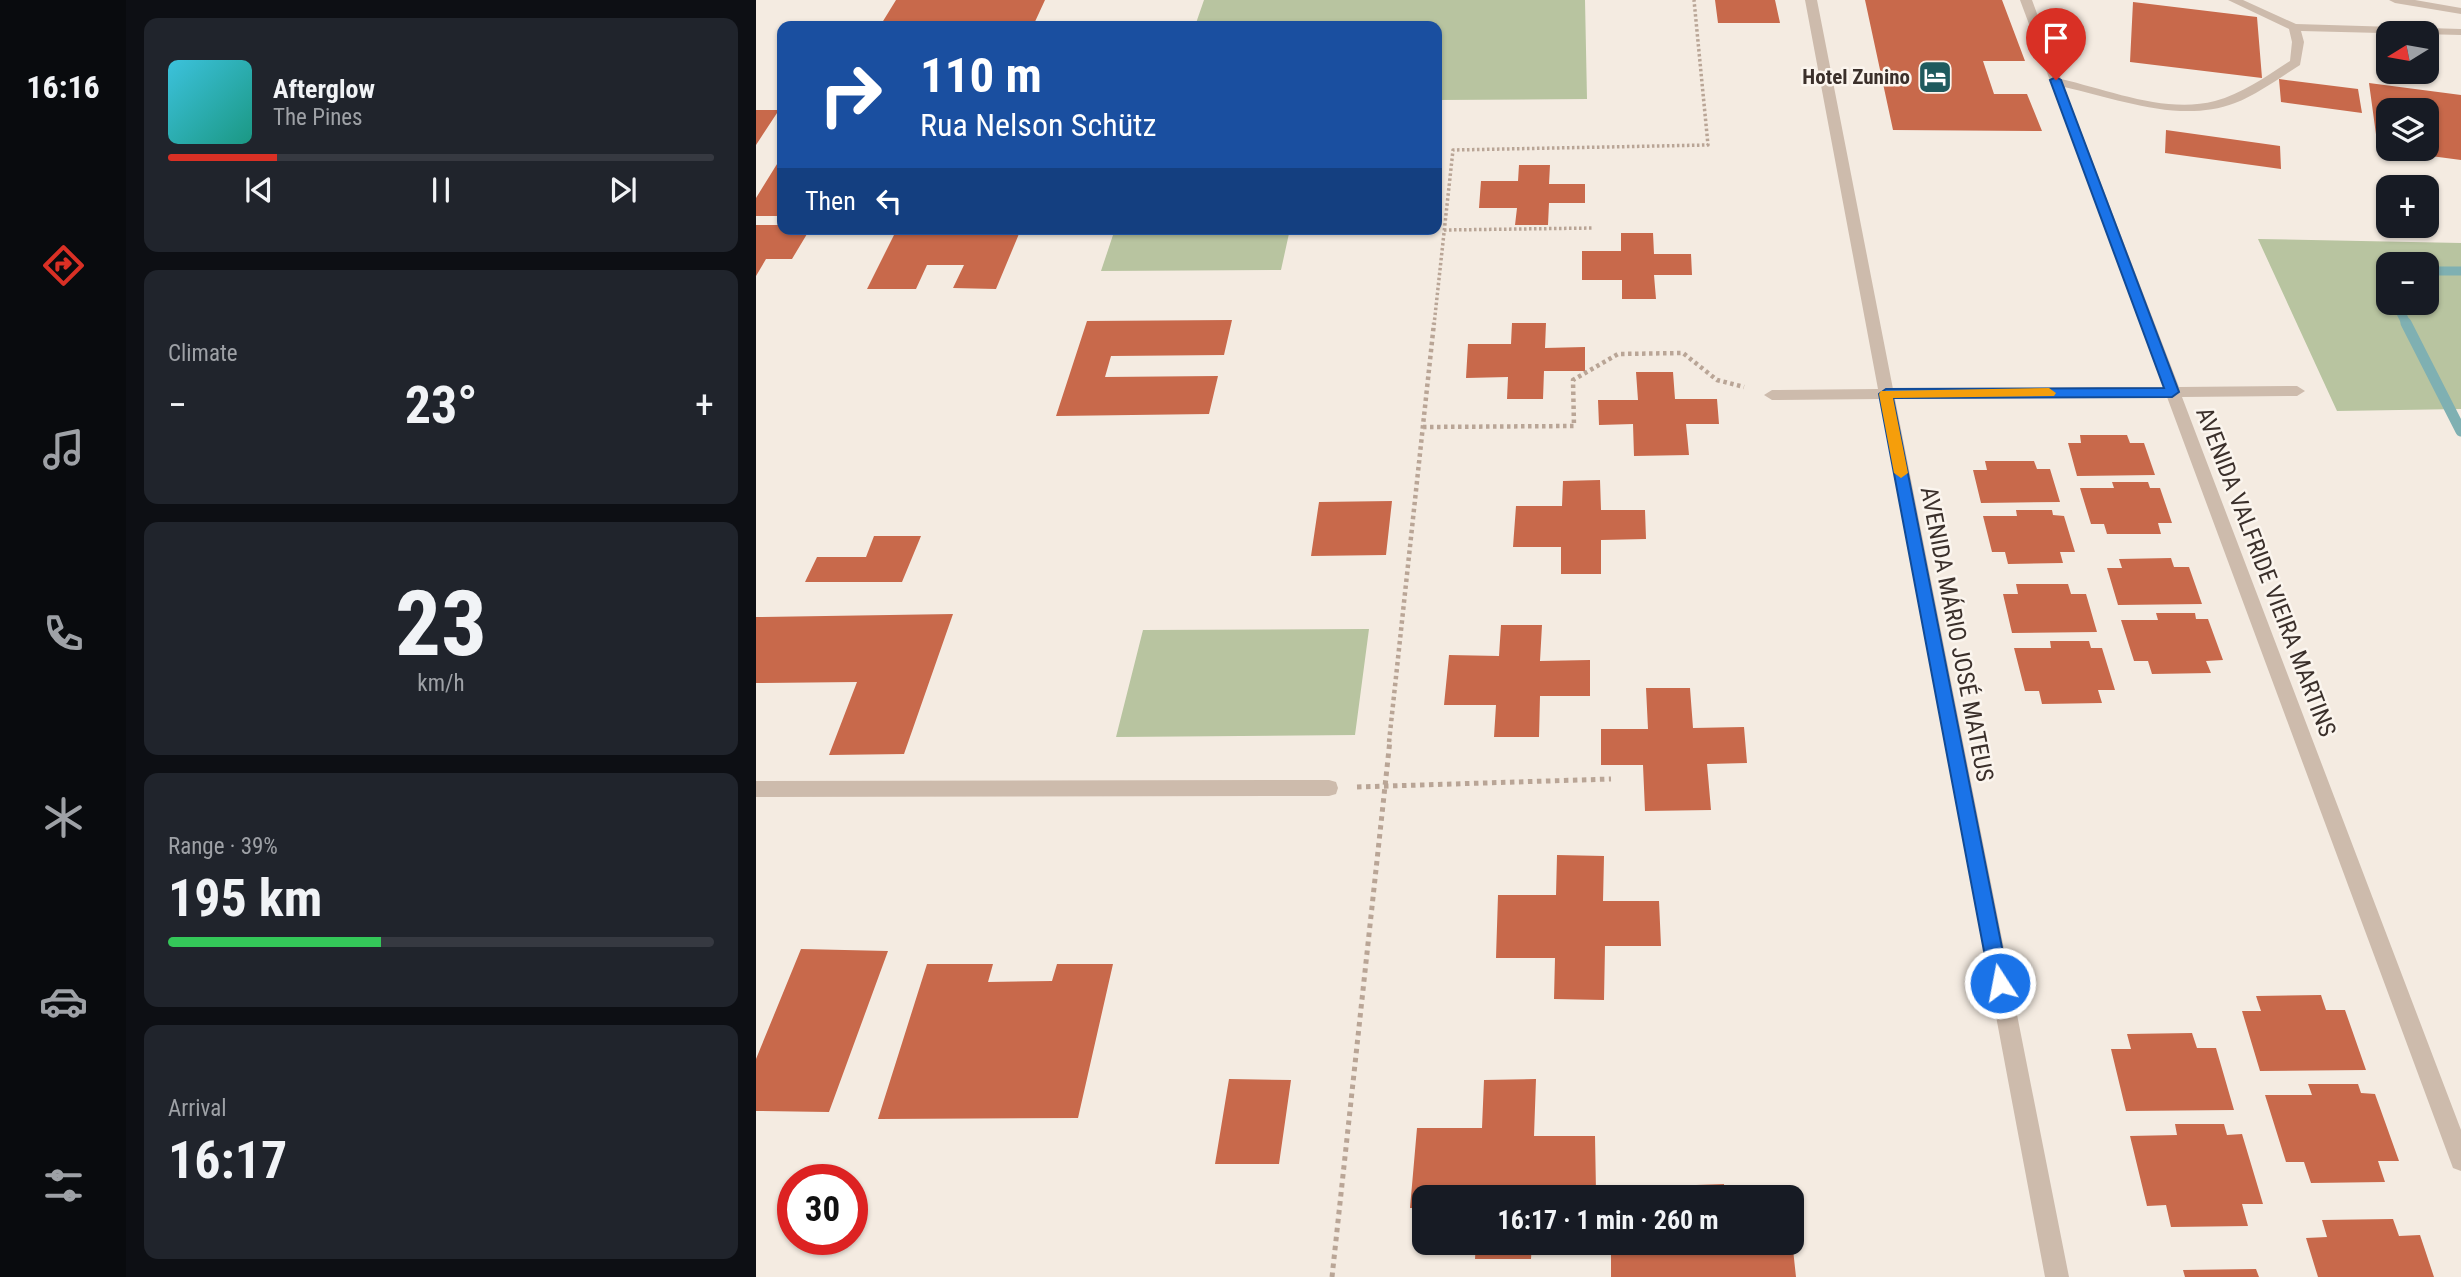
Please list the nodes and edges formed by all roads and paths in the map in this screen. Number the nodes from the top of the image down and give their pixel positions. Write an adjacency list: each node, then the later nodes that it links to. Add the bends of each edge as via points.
1 (1694, 0): 11 (path, via 1707,145 1453,150)
2 (1811, 0): 14 (street, AVENIDA MÁRIO JOSÉ MATEUS)
3 (2026, 0): 9 (street, AVENIDA VALFRIDE VIEIRA MARTINS)
4 (2234, 0): 7 (street)
5 (2395, 0): 6 (street)
6 (2461, 11)
7 (2294, 27): 8 (street); 9 (street, via 2296,62 2249,92 2206,107 2172,106)
8 (2461, 32)
9 (2056, 80): 13 (street, AVENIDA VALFRIDE VIEIRA MARTINS)
10 (1594, 228): 11 (path)
11 (1444, 230): 16 (path)
12 (2297, 391): 13 (street)
13 (2172, 392): 14 (street); 21 (street, AVENIDA VALFRIDE VIEIRA MARTINS)
14 (1886, 394): 15 (street); 23 (street, AVENIDA MÁRIO JOSÉ MATEUS)
15 (1772, 395): 16 (path, via 1717,380 1683,353 1618,354 1573,380 1574,426)
16 (1423, 428): 18 (path)
17 (1611, 779): 18 (path)
18 (1385, 786): 19 (path); 22 (path)
19 (1329, 788): 20 (street)
20 (756, 789)
21 (2461, 1160)
22 (1332, 1277)
23 (2057, 1277)

